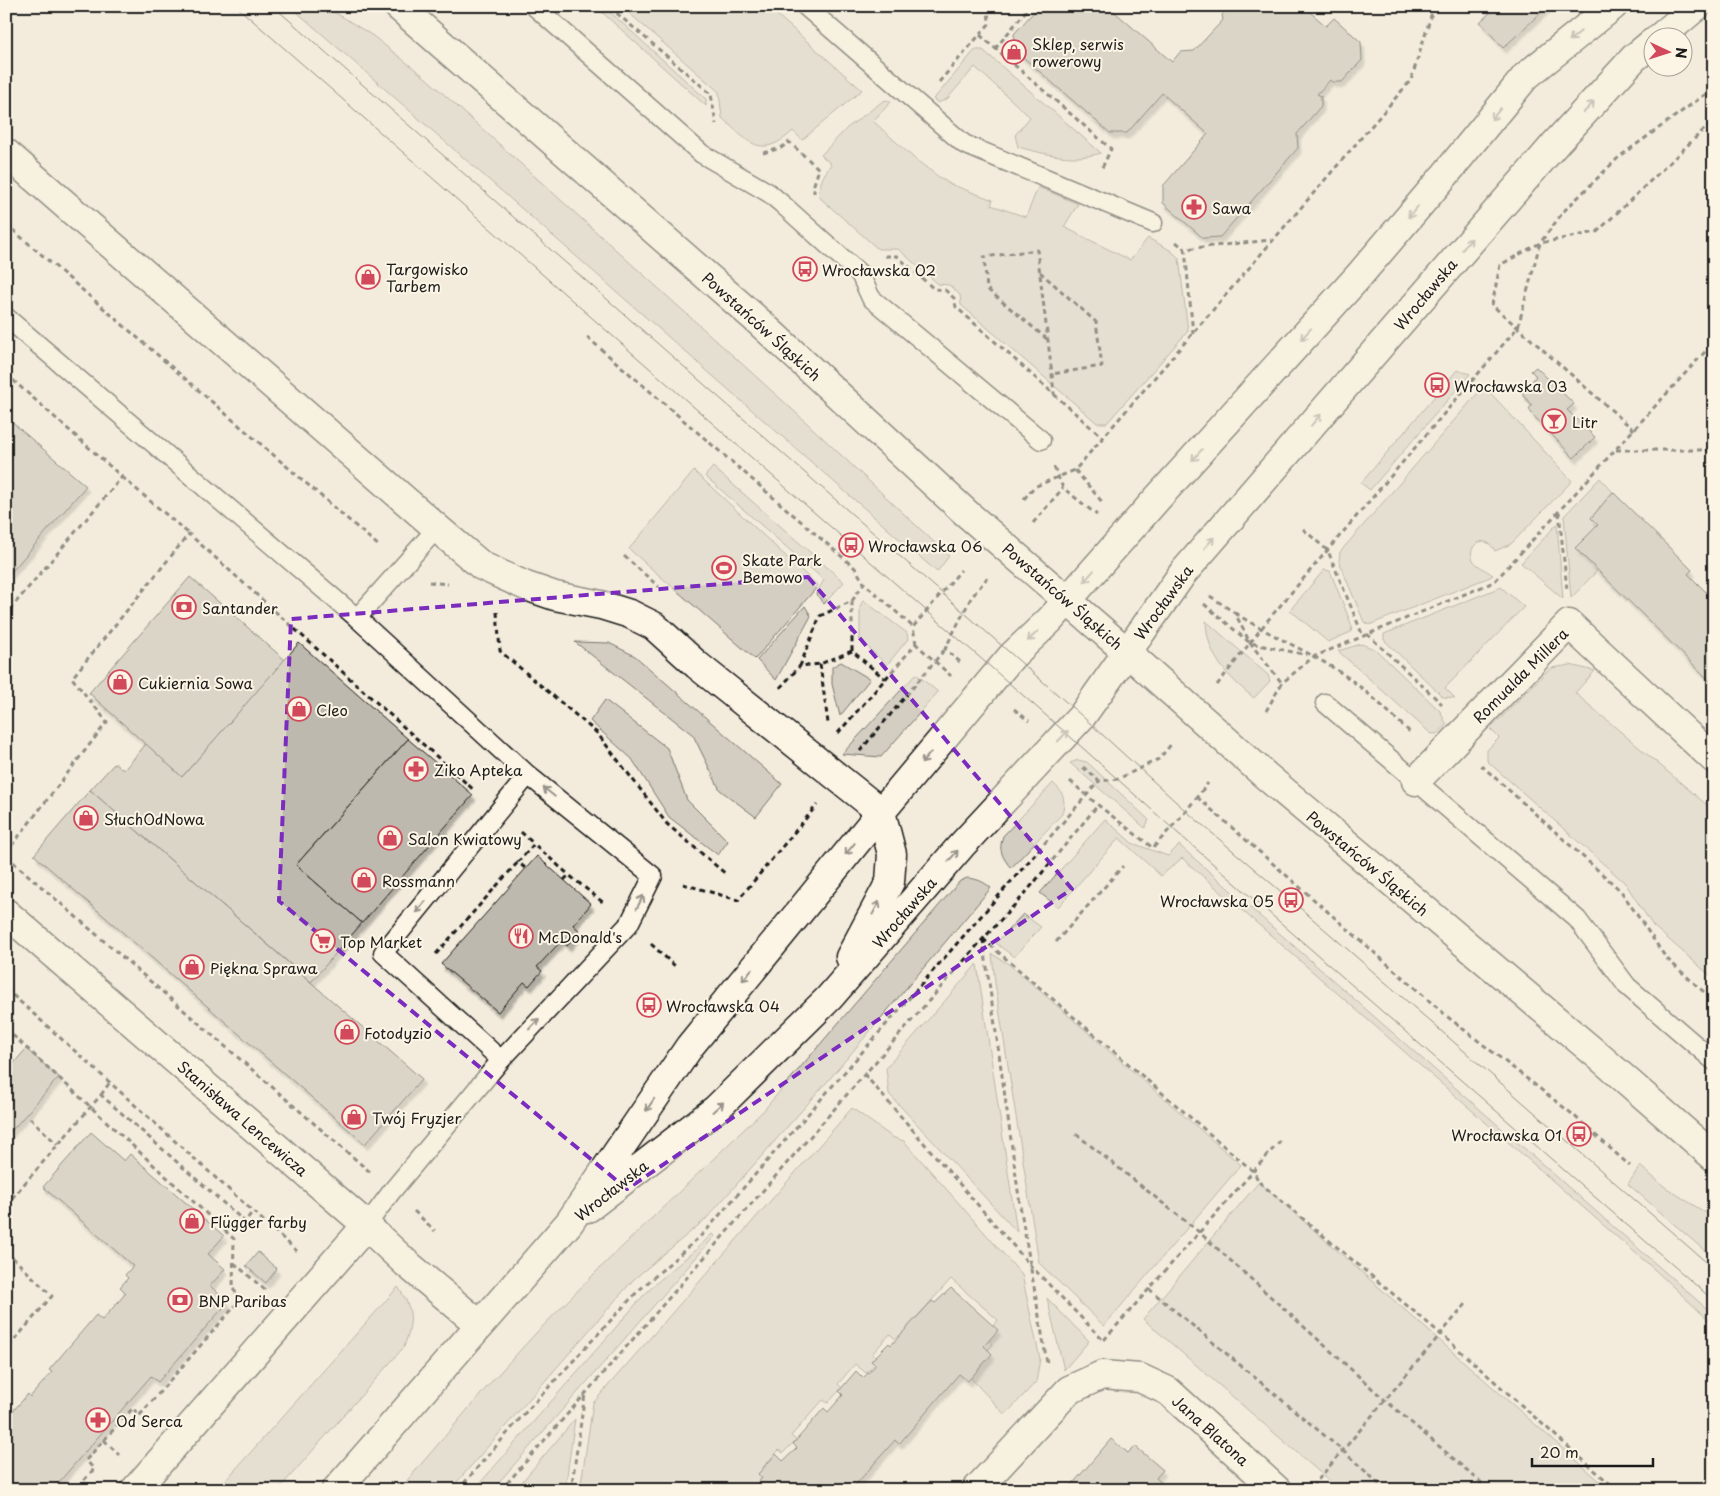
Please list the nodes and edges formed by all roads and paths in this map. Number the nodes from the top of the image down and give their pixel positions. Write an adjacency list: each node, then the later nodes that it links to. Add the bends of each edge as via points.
1 (398, 6): 60 (street, Powstańców Śląskich, via 757,320 965,512)
2 (534, 6): 39 (lane, via 702,154 782,204 860,274 872,298)
3 (612, 6): 17 (path, via 711,94 715,123)
4 (805, 6): 15 (lane)
5 (988, 6): 11 (path, via 989,24)
6 (1030, 6): 12 (path)
7 (1434, 6): 24 (path, via 1411,80)
8 (1613, 6): 60 (street, Wrocławska, one-way to 60, via 1526,76 1357,278)
9 (1697, 6): 10 (street)
10 (1671, 28)
11 (980, 35): 12 (path); 15 (path)
12 (996, 49): 20 (path, via 1111,149)
13 (1642, 51): 75 (street, Wrocławska, one-way to 13, via 1183,573 1556,143)
14 (1714, 88): 25 (path, via 1619,157 1564,211)
15 (919, 105): 20 (lane, via 964,144)
16 (1714, 120): 25 (path, via 1596,232)
17 (722, 129)
18 (6, 153): 51 (street)
19 (760, 153): 21 (path, via 781,148 789,142 806,156 819,168 814,184)
20 (1089, 197): 22 (lane)
21 (815, 201)
22 (1153, 223)
23 (6, 224): 55 (path)
24 (1272, 240): 30 (path); 30 (path, via 1185,249)
25 (1540, 243): 29 (path); 29 (path, via 1500,265 1492,305)
26 (882, 256): 36 (path, via 897,256 934,289 945,290 954,298 956,307)
27 (1039, 272): 32 (path); 32 (path, via 1037,250 984,258 987,289); 35 (path, via 1096,322 1102,366)
28 (6, 317): 65 (lane)
29 (1518, 327): 37 (path); 54 (path)
30 (1193, 334): 38 (path)
31 (587, 337): 57 (path, via 855,568)
32 (1047, 339): 35 (path)
33 (1714, 342): 37 (path)
34 (6, 374): 43 (path)
35 (1052, 374): 36 (path)
36 (1054, 394): 38 (path)
37 (1634, 430): 40 (path)
38 (1103, 438): 42 (path)
39 (1041, 440): 44 (path)
40 (1616, 450): 41 (path); 50 (path)
41 (1714, 450)
42 (1075, 470): 44 (path); 47 (path)
43 (122, 477): 53 (path); 64 (path)
44 (1058, 477): 45 (path); 46 (path, via 1034,487)
45 (1063, 488): 48 (path); 49 (path)
46 (1024, 499)
47 (1103, 503)
48 (1089, 509)
49 (1044, 510)
50 (1559, 511): 66 (path); 69 (path, via 1494,582)
51 (437, 528): 55 (lane); 100 (street, via 482,566 526,586 630,614 654,626)
52 (1303, 528): 54 (path)
53 (189, 534): 99 (path); 102 (path, via 72,678 107,722)
54 (1328, 551): 68 (path); 69 (path)
55 (404, 567): 65 (lane)
56 (961, 570): 67 (path)
57 (864, 584): 59 (path); 67 (path)
58 (1210, 596): 63 (path)
59 (852, 601): 74 (path); 78 (path, via 820,616 800,666)
60 (1067, 601): 75 (street, Powstańców Śląskich); 100 (street, Wrocławska, one-way to 100, via 1012,656)
61 (496, 605): 107 (path, via 500,651 597,733 668,824)
62 (1208, 608): 71 (path)
63 (1235, 613): 68 (path); 71 (path)
64 (6, 614)
65 (357, 618): 90 (lane)
66 (1569, 624): 85 (street, Romualda Millera); 88 (street, Romualda Millera)
67 (913, 627): 72 (path)
68 (1261, 630): 71 (path); 76 (path)
69 (1365, 635): 76 (path); 85 (path)
70 (948, 642): 73 (path)
71 (1250, 643): 76 (path); 79 (path); 81 (path)
72 (916, 644)
73 (945, 649): 77 (path); 87 (path)
74 (852, 650): 78 (path); 80 (path)
75 (1127, 652): 114 (street, Wrocławska, one-way to 75, via 961,846 1082,716); 127 (street, Powstańców Śląskich, via 1266,776)
76 (1312, 657): 81 (path)
77 (961, 663)
78 (820, 664): 84 (path)
79 (1226, 673)
80 (885, 679)
81 (1282, 683): 83 (path)
82 (1326, 703): 93 (lane)
83 (1266, 711)
84 (828, 723)
85 (1467, 728): 93 (street, Romualda Millera); 115 (path, via 1484,743 1472,756 1621,891 1670,963)
86 (1166, 751): 92 (path, via 1159,759 1118,779)
87 (855, 758)
88 (1714, 759)
89 (1078, 763): 92 (path)
90 (528, 775): 99 (lane); 108 (lane, one-way to 90)
91 (1065, 776): 95 (path)
92 (1099, 781): 95 (path)
93 (1416, 781): 118 (lane, via 1577,918 1627,986)
94 (1208, 784): 96 (path)
95 (1086, 794): 97 (path); 158 (path, via 704,1233 638,1292)
96 (1198, 797): 97 (path, via 1153,848); 128 (path, via 1449,1018 1571,1114)
97 (1098, 805): 110 (path, via 1023,896)
98 (814, 808): 108 (path, via 738,900)
99 (498, 812): 101 (path); 117 (lane, one-way to 117, via 383,953)
100 (881, 812): 114 (street, one-way to 100, via 890,882 892,854); 133 (street, Wrocławska, one-way to 133, via 690,1046)
101 (534, 844): 103 (path); 106 (path)
102 (6, 855): 130 (path)
103 (518, 862): 105 (path); 112 (path)
104 (1123, 866): 111 (path)
105 (525, 868)
106 (570, 875)
107 (727, 875)
108 (653, 876): 117 (lane, one-way to 108, via 629,924)
109 (6, 913): 134 (street, Stanisława Lencewicza)
110 (982, 939): 119 (path); 129 (path); 140 (path)
111 (1056, 942)
112 (436, 954)
113 (6, 989): 120 (path)
114 (829, 998): 133 (street, Wrocławska, one-way to 114, via 716,1109)
115 (1714, 1001)
116 (6, 1029): 122 (path)
117 (500, 1060): 130 (lane)
118 (1714, 1061)
119 (864, 1074): 140 (path); 149 (path)
120 (110, 1082): 121 (path); 132 (path)
121 (102, 1095): 122 (path); 132 (path, via 245,1222)
122 (91, 1106): 126 (path); 139 (path, via 234,1239)
123 (30, 1118): 126 (path)
124 (1076, 1134): 136 (path)
125 (1280, 1141): 129 (path)
126 (58, 1145): 131 (path)
127 (1714, 1157)
128 (1630, 1166)
129 (1254, 1172): 136 (path); 146 (path, via 1259,1182)
130 (392, 1191): 134 (lane); 135 (path)
131 (7, 1203)
132 (252, 1211): 138 (path)
133 (569, 1223): 145 (street, Wrocławska)
134 (366, 1226): 145 (street, Stanisława Lencewicza, via 406,1264); 156 (street)
135 (435, 1231)
136 (1200, 1232): 141 (path); 150 (path)
137 (6, 1251): 147 (path, via 52,1296)
138 (299, 1253)
139 (233, 1262): 142 (path, via 266,1290); 152 (path, via 233,1289 241,1299 139,1416 133,1408)
140 (1030, 1265): 141 (path, via 1104,1341); 151 (path)
141 (1149, 1289): 153 (path)
142 (261, 1298)
143 (1466, 1304): 146 (path)
144 (6, 1319): 147 (path)
145 (479, 1324): 157 (street, Wrocławska)
146 (1440, 1334): 150 (path); 166 (path)
147 (12, 1343): 148 (path)
148 (6, 1350)
149 (585, 1393): 159 (path); 160 (path)
150 (1385, 1400): 153 (path); 165 (path)
151 (1054, 1405): 161 (street, Jana Blatona); 162 (street, Jana Blatona, via 1069,1390 1102,1376 1140,1378 1168,1391)
152 (104, 1440): 154 (path); 155 (path, via 86,1460 94,1469)
153 (1343, 1451): 163 (path); 164 (path)
154 (121, 1457)
155 (75, 1490)
156 (135, 1490)
157 (336, 1490)
158 (458, 1490)
159 (500, 1490)
160 (571, 1490)
161 (976, 1490)
162 (1277, 1490)
163 (1310, 1490)
164 (1386, 1490)
165 (1490, 1490)
166 (1617, 1490)

